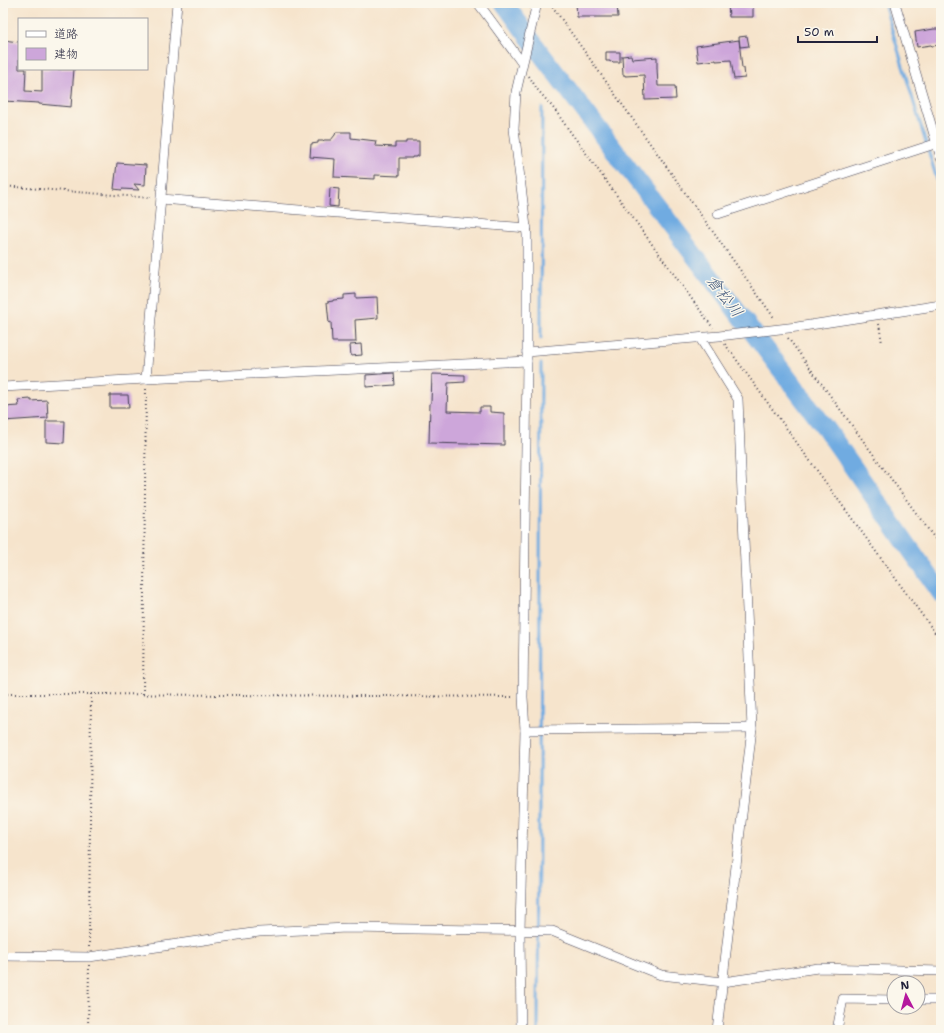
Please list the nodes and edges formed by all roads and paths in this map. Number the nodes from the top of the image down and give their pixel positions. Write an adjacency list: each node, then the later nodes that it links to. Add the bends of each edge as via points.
1 (177, 3): 10 (street)
2 (478, 3): 6 (street)
3 (536, 3): 6 (street)
4 (550, 3): 14 (path)
5 (895, 3): 7 (street)
6 (522, 63): 12 (street, via 516,92 514,129); 16 (path, via 537,89 556,110)
7 (939, 143): 8 (street); 11 (street)
8 (941, 158)
9 (3, 186): 10 (path)
10 (161, 199): 12 (street); 20 (street)
11 (718, 214)
12 (527, 228): 19 (street)
13 (941, 305): 14 (street)
14 (782, 329): 16 (street); 22 (path)
15 (880, 329): 18 (path)
16 (719, 336): 17 (street); 23 (path)
17 (700, 338): 19 (street); 28 (street, via 738,399)
18 (882, 343)
19 (527, 357): 20 (street); 27 (street)
20 (146, 379): 21 (street); 26 (path)
21 (3, 387)
22 (941, 547)
23 (941, 641)
24 (3, 694): 25 (path)
25 (91, 694): 26 (path); 32 (path)
26 (144, 694): 27 (path)
27 (523, 697): 29 (street)
28 (752, 728): 29 (street); 34 (street)
29 (528, 730): 30 (street)
30 (520, 931): 32 (street, via 347,928 259,932); 34 (street, via 552,931 662,975); 39 (street)
31 (3, 956): 32 (street)
32 (89, 957): 38 (path)
33 (941, 971): 34 (street, via 818,968)
34 (722, 982): 40 (street)
35 (886, 1000): 41 (street, via 843,999)
36 (926, 1000): 37 (street)
37 (941, 1000)
38 (88, 1030)
39 (521, 1030)
40 (716, 1030)
41 (836, 1030)

